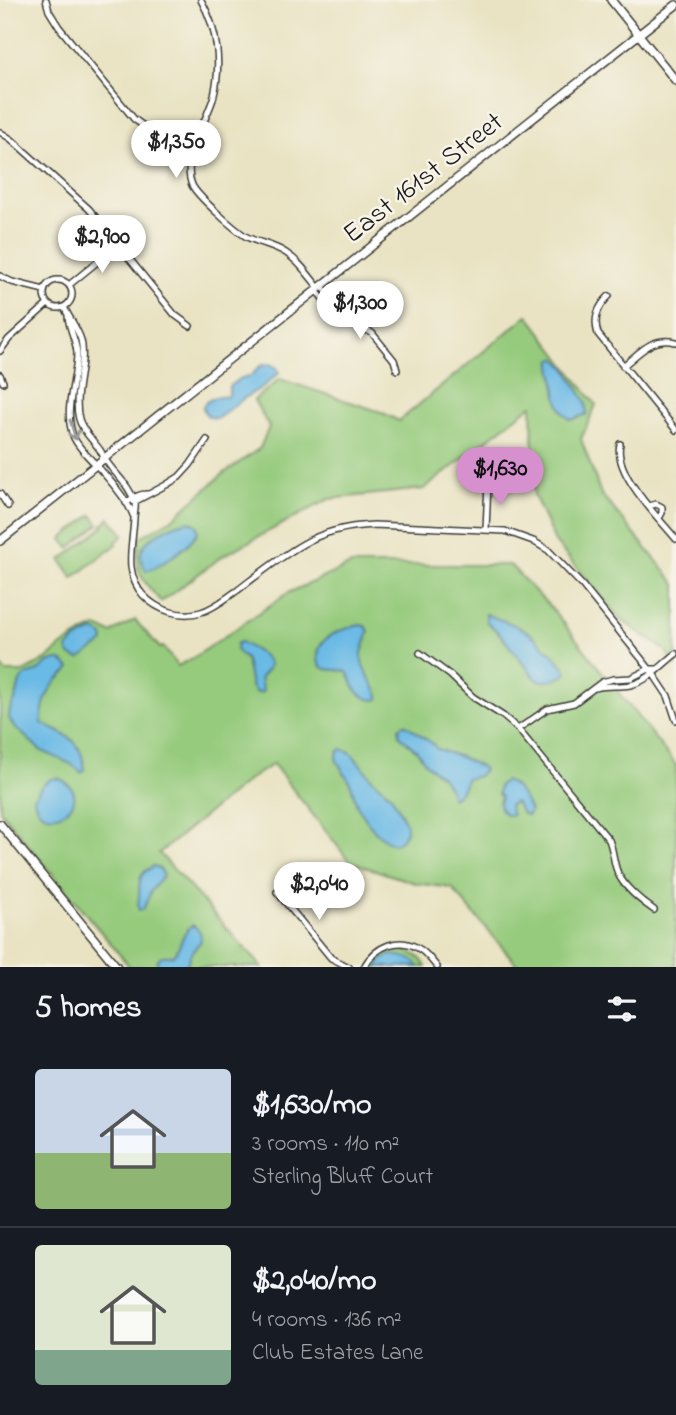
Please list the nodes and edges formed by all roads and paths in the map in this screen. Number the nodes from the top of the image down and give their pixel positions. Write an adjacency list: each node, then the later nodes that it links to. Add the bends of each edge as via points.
1 (46, 0): 8 (street, via 59,27 134,119)
2 (201, 0): 8 (street, via 214,31 218,68 213,97)
3 (611, 0): 5 (street)
4 (676, 5): 5 (street, East 161st Street)
5 (639, 36): 6 (street); 12 (street, East 161st Street)
6 (676, 81)
7 (0, 132): 9 (street, via 82,202)
8 (194, 148): 12 (street, via 189,176 200,196 245,235 295,259)
9 (118, 245): 11 (street); 18 (street, via 175,315)
10 (0, 276): 13 (street)
11 (69, 285): 13 (street, via 55,280); 16 (street, via 71,299)
12 (319, 288): 22 (street, via 349,321 373,333); 28 (street, East 161st Street)
13 (44, 290): 15 (street)
14 (610, 296): 21 (street, via 596,315 597,330)
15 (48, 304): 16 (street); 20 (street)
16 (64, 307): 17 (street)
17 (68, 316): 28 (street, via 82,349 78,417); 29 (street, one-way to 29, via 77,353 71,426 80,449)
18 (190, 326)
19 (676, 342): 21 (street, via 652,343)
20 (0, 351)
21 (623, 366): 25 (street)
22 (397, 370)
23 (0, 375): 24 (street)
24 (3, 382)
25 (676, 430)
26 (207, 440): 32 (street, via 179,477)
27 (620, 444): 37 (street, via 618,452 632,485)
28 (104, 459): 29 (street, East 161st Street); 32 (street)
29 (96, 465): 33 (street); 38 (street, East 161st Street)
30 (488, 483): 36 (street)
31 (0, 494): 34 (street)
32 (133, 500): 33 (street); 35 (street)
33 (126, 503): 35 (street)
34 (8, 506)
35 (134, 517): 36 (street, via 130,558 138,587 164,610 188,614 212,608 290,552 333,531 374,524)
36 (486, 530): 41 (street, via 519,535 548,550)
37 (676, 539)
38 (0, 541)
39 (419, 653): 44 (street)
40 (676, 653): 41 (street)
41 (653, 671): 42 (street); 44 (street, via 594,689 574,703 543,710)
42 (674, 710): 43 (street)
43 (676, 720)
44 (518, 729): 47 (street, via 608,840 618,875)
45 (0, 824): 48 (street)
46 (277, 892): 49 (street, via 331,958)
47 (654, 910)
48 (117, 967)
49 (349, 967)
50 (364, 967): 51 (street, via 379,949 400,943 420,950)
51 (437, 967)

